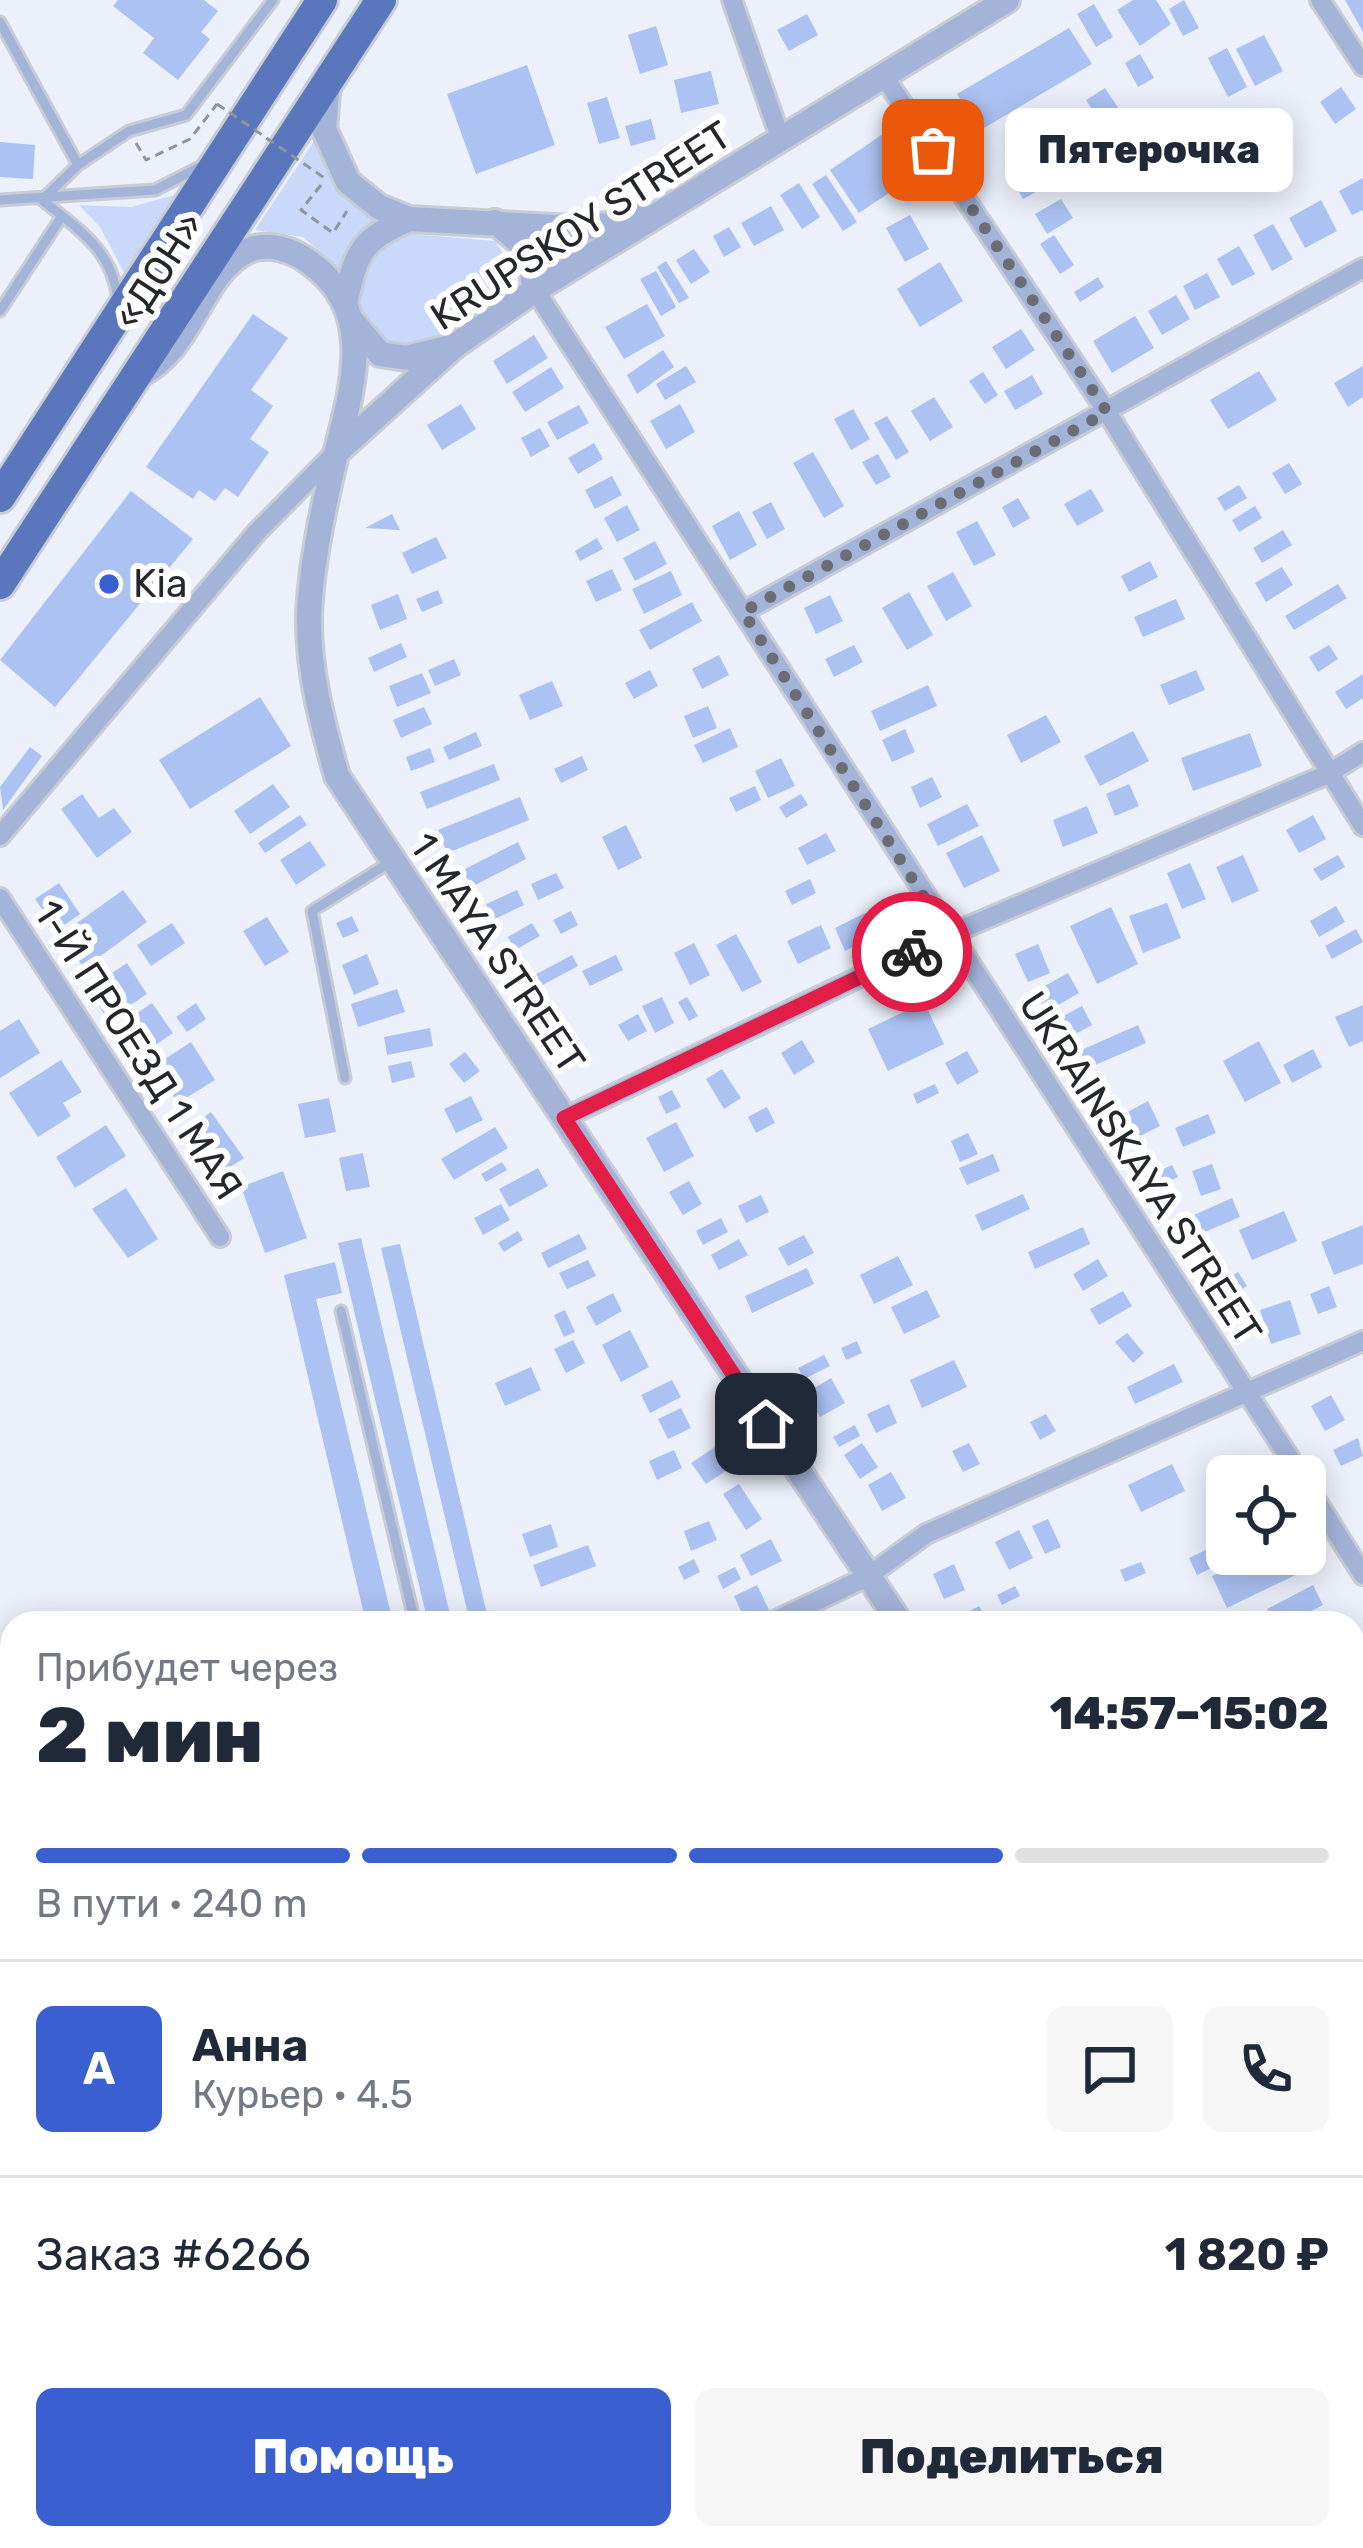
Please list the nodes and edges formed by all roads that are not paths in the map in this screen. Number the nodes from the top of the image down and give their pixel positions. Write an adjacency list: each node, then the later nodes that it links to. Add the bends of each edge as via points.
1 (273, 0): 13 (lane, via 186,115 129,131)
2 (322, 0): 12 (highway, «ДОН»)
3 (381, 0): 10 (highway, «ДОН»)
4 (731, 0): 11 (street)
5 (1007, 0): 9 (street, KRUPSKOY STREET)
6 (1320, 0): 8 (street)
7 (0, 22): 13 (lane)
8 (1363, 66)
9 (884, 75): 11 (street, KRUPSKOY STREET); 27 (street)
10 (328, 81): 18 (street, via 324,129 348,182); 26 (highway, «ДОН»)
11 (781, 140): 14 (street, KRUPSKOY STREET)
12 (218, 159): 16 (lane, via 155,190); 24 (highway, «ДОН»)
13 (77, 165): 16 (lane)
14 (696, 190): 19 (street, via 610,225); 21 (street, KRUPSKOY STREET)
15 (0, 200): 16 (lane)
16 (43, 200): 17 (lane)
17 (62, 216): 22 (lane); 24 (lane, via 97,243 116,279)
18 (409, 219): 19 (street); 23 (street, via 371,236 355,261)
19 (495, 222): 21 (street, via 528,249)
20 (1363, 268): 27 (street)
21 (535, 290): 25 (street, KRUPSKOY STREET); 31 (street, UKRAINSKAYA STREET)
22 (0, 311)
23 (349, 311): 25 (street, via 380,354 407,358); 26 (street, via 300,256 251,249 225,267 163,364); 28 (street, 1 MAYA STREET, via 352,400)
24 (119, 312): 29 (highway, «ДОН»)
25 (453, 347): 28 (street, KRUPSKOY STREET)
26 (137, 376): 30 (highway, «ДОН»)
27 (1107, 412): 31 (street); 33 (street)
28 (336, 452): 35 (street, KRUPSKOY STREET, via 257,532); 36 (street, 1 MAYA STREET, via 320,525 310,664 338,776)
29 (0, 497)
30 (0, 584)
31 (743, 612): 38 (street, UKRAINSKAYA STREET)
32 (1363, 752): 33 (street)
33 (1328, 774): 34 (street); 38 (street)
34 (1363, 826)
35 (0, 836)
36 (392, 861): 39 (lane, via 312,911); 40 (street, 1 MAYA STREET)
37 (0, 898): 41 (street, 1-Й ПРОЕЗД 1 МАЯ)
38 (948, 935): 40 (street); 44 (street, UKRAINSKAYA STREET)
39 (345, 1078)
40 (564, 1118): 48 (street, 1 MAYA STREET)
41 (220, 1238)
42 (341, 1311): 49 (lane)
43 (1363, 1341): 44 (street)
44 (1247, 1390): 45 (street, UKRAINSKAYA STREET); 48 (street, via 926,1534)
45 (1288, 1455)
46 (1326, 1516): 47 (street, UKRAINSKAYA STREET)
47 (1363, 1575)
48 (867, 1577): 50 (street); 51 (street, 1 MAYA STREET)
49 (413, 1611)
50 (795, 1611)
51 (891, 1611)

